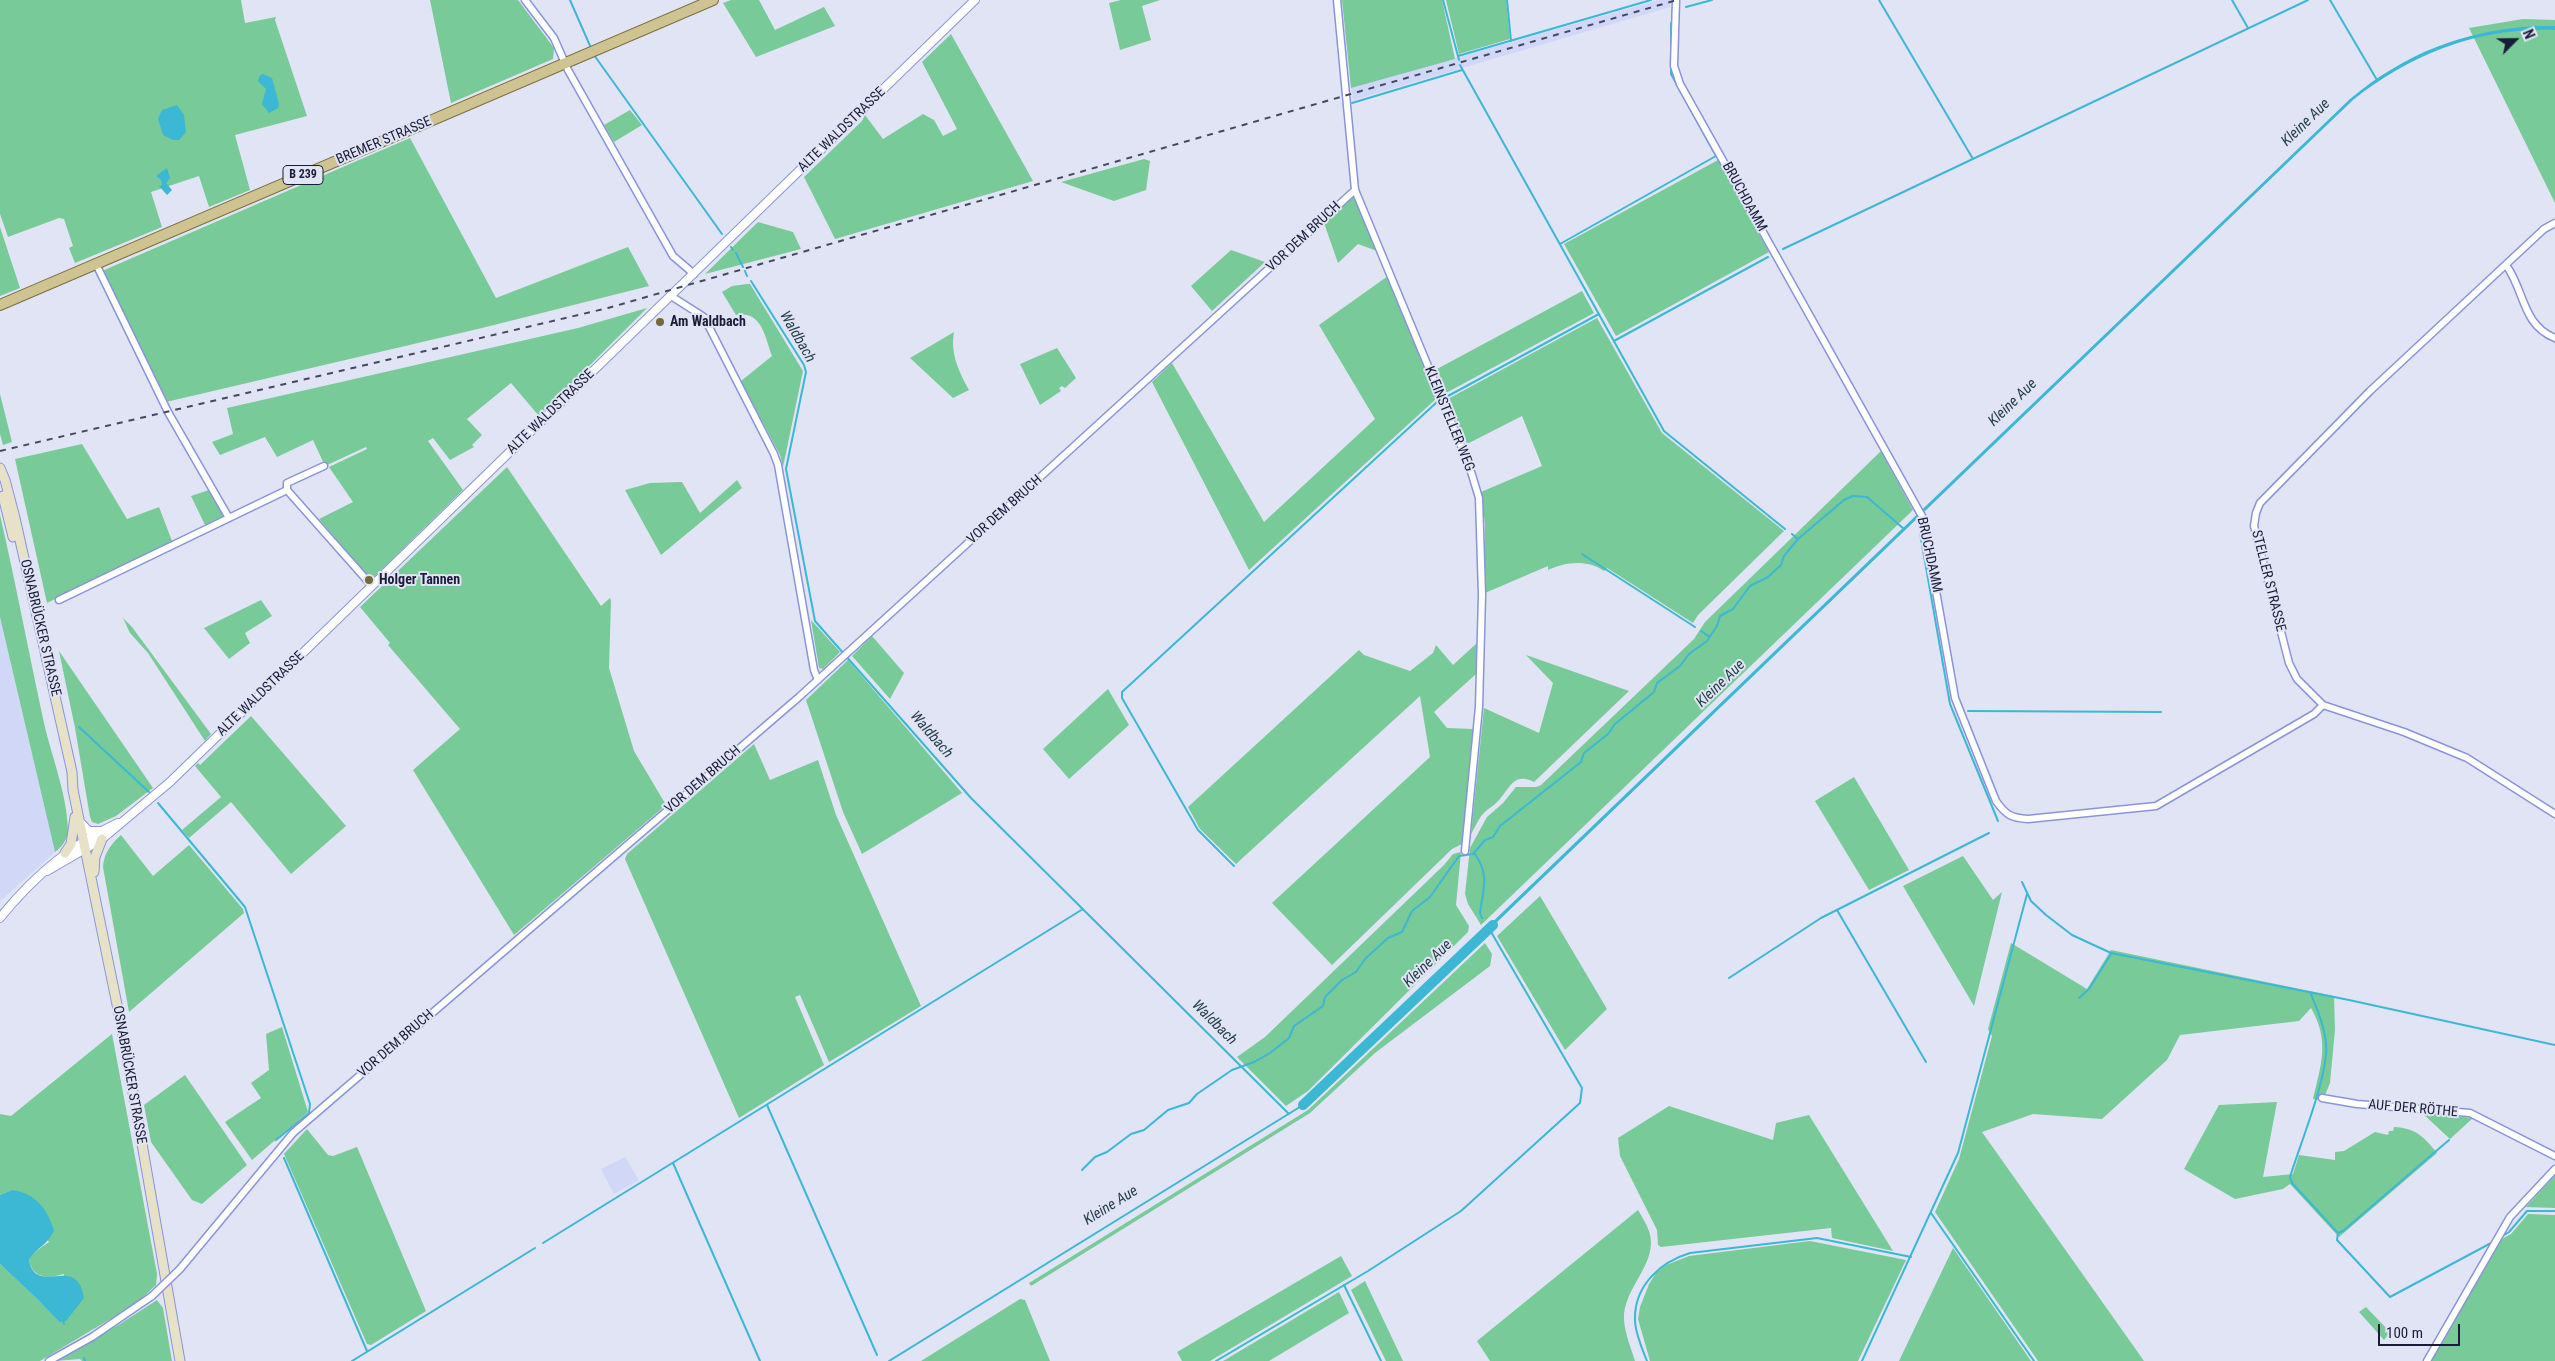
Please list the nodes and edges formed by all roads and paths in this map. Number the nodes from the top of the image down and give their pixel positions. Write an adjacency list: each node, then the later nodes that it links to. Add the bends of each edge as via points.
1 (525, 0): 6 (street, via 554,38)
2 (713, 0): 6 (main road, BREMER STRASSE / B 239)
3 (975, 0): 11 (street, ALTE WALDSTRASSE)
4 (1337, 0): 7 (street, KLEINSTELLER WEG)
5 (1676, 0): 23 (street, BRUCHDAMM, via 1674,66 1680,84 1923,518 1960,714 1996,801 2012,818 2028,819 2156,806 2314,714)
6 (565, 63): 9 (main road, BREMER STRASSE / B 239); 11 (street, via 673,256)
7 (1355, 190): 22 (street, VOR DEM BRUCH); 30 (street, KLEINSTELLER WEG, via 1444,402 1479,498 1479,707)
8 (2555, 223): 10 (street, STELLER STRASSE)
9 (96, 264): 13 (main road, BREMER STRASSE / B 239); 19 (street, via 168,412)
10 (2506, 265): 14 (street, via 2535,326); 23 (street, STELLER STRASSE, via 2370,391 2260,504 2256,513 2257,541 2289,663 2297,679)
11 (694, 274): 12 (street, ALTE WALDSTRASSE)
12 (671, 296): 20 (street, ALTE WALDSTRASSE); 22 (street, via 704,317 774,454)
13 (0, 305)
14 (2555, 338)
15 (324, 466): 18 (street, via 287,484)
16 (0, 468): 24 (main road, OSNABRÜCKER STRASSE, via 40,626 72,772)
17 (0, 483): 24 (main road, OSNABRÜCKER STRASSE, via 66,773)
18 (287, 490): 19 (street); 20 (street)
19 (229, 518): 21 (street)
20 (372, 586): 28 (street, ALTE WALDSTRASSE, via 153,798)
21 (59, 600)
22 (818, 680): 38 (street, VOR DEM BRUCH, bridge, via 293,1133 180,1269 152,1296 92,1337)
23 (2323, 705): 26 (street, STELLER STRASSE, via 2404,732 2467,758)
24 (73, 790): 25 (main road, OSNABRÜCKER STRASSE)
25 (76, 807): 27 (main road, OSNABRÜCKER STRASSE); 31 (main road)
26 (2555, 814)
27 (80, 822): 28 (street); 29 (main road, OSNABRÜCKER STRASSE)
28 (101, 835): 29 (street, ALTE WALDSTRASSE); 33 (main road)
29 (84, 845): 31 (street, ALTE WALDSTRASSE); 32 (main road, OSNABRÜCKER STRASSE)
30 (1465, 851)
31 (68, 856): 32 (street); 34 (street, ALTE WALDSTRASSE, via 14,901)
32 (89, 867): 33 (main road, OSNABRÜCKER STRASSE)
33 (92, 882): 39 (main road, OSNABRÜCKER STRASSE, via 121,1024)
34 (0, 918)
35 (2322, 1098): 36 (street, AUF DER RÖTHE, via 2470,1113)
36 (2555, 1156)
37 (2555, 1169): 40 (street, via 2510,1217)
38 (49, 1361)
39 (180, 1361)
40 (2427, 1361)

